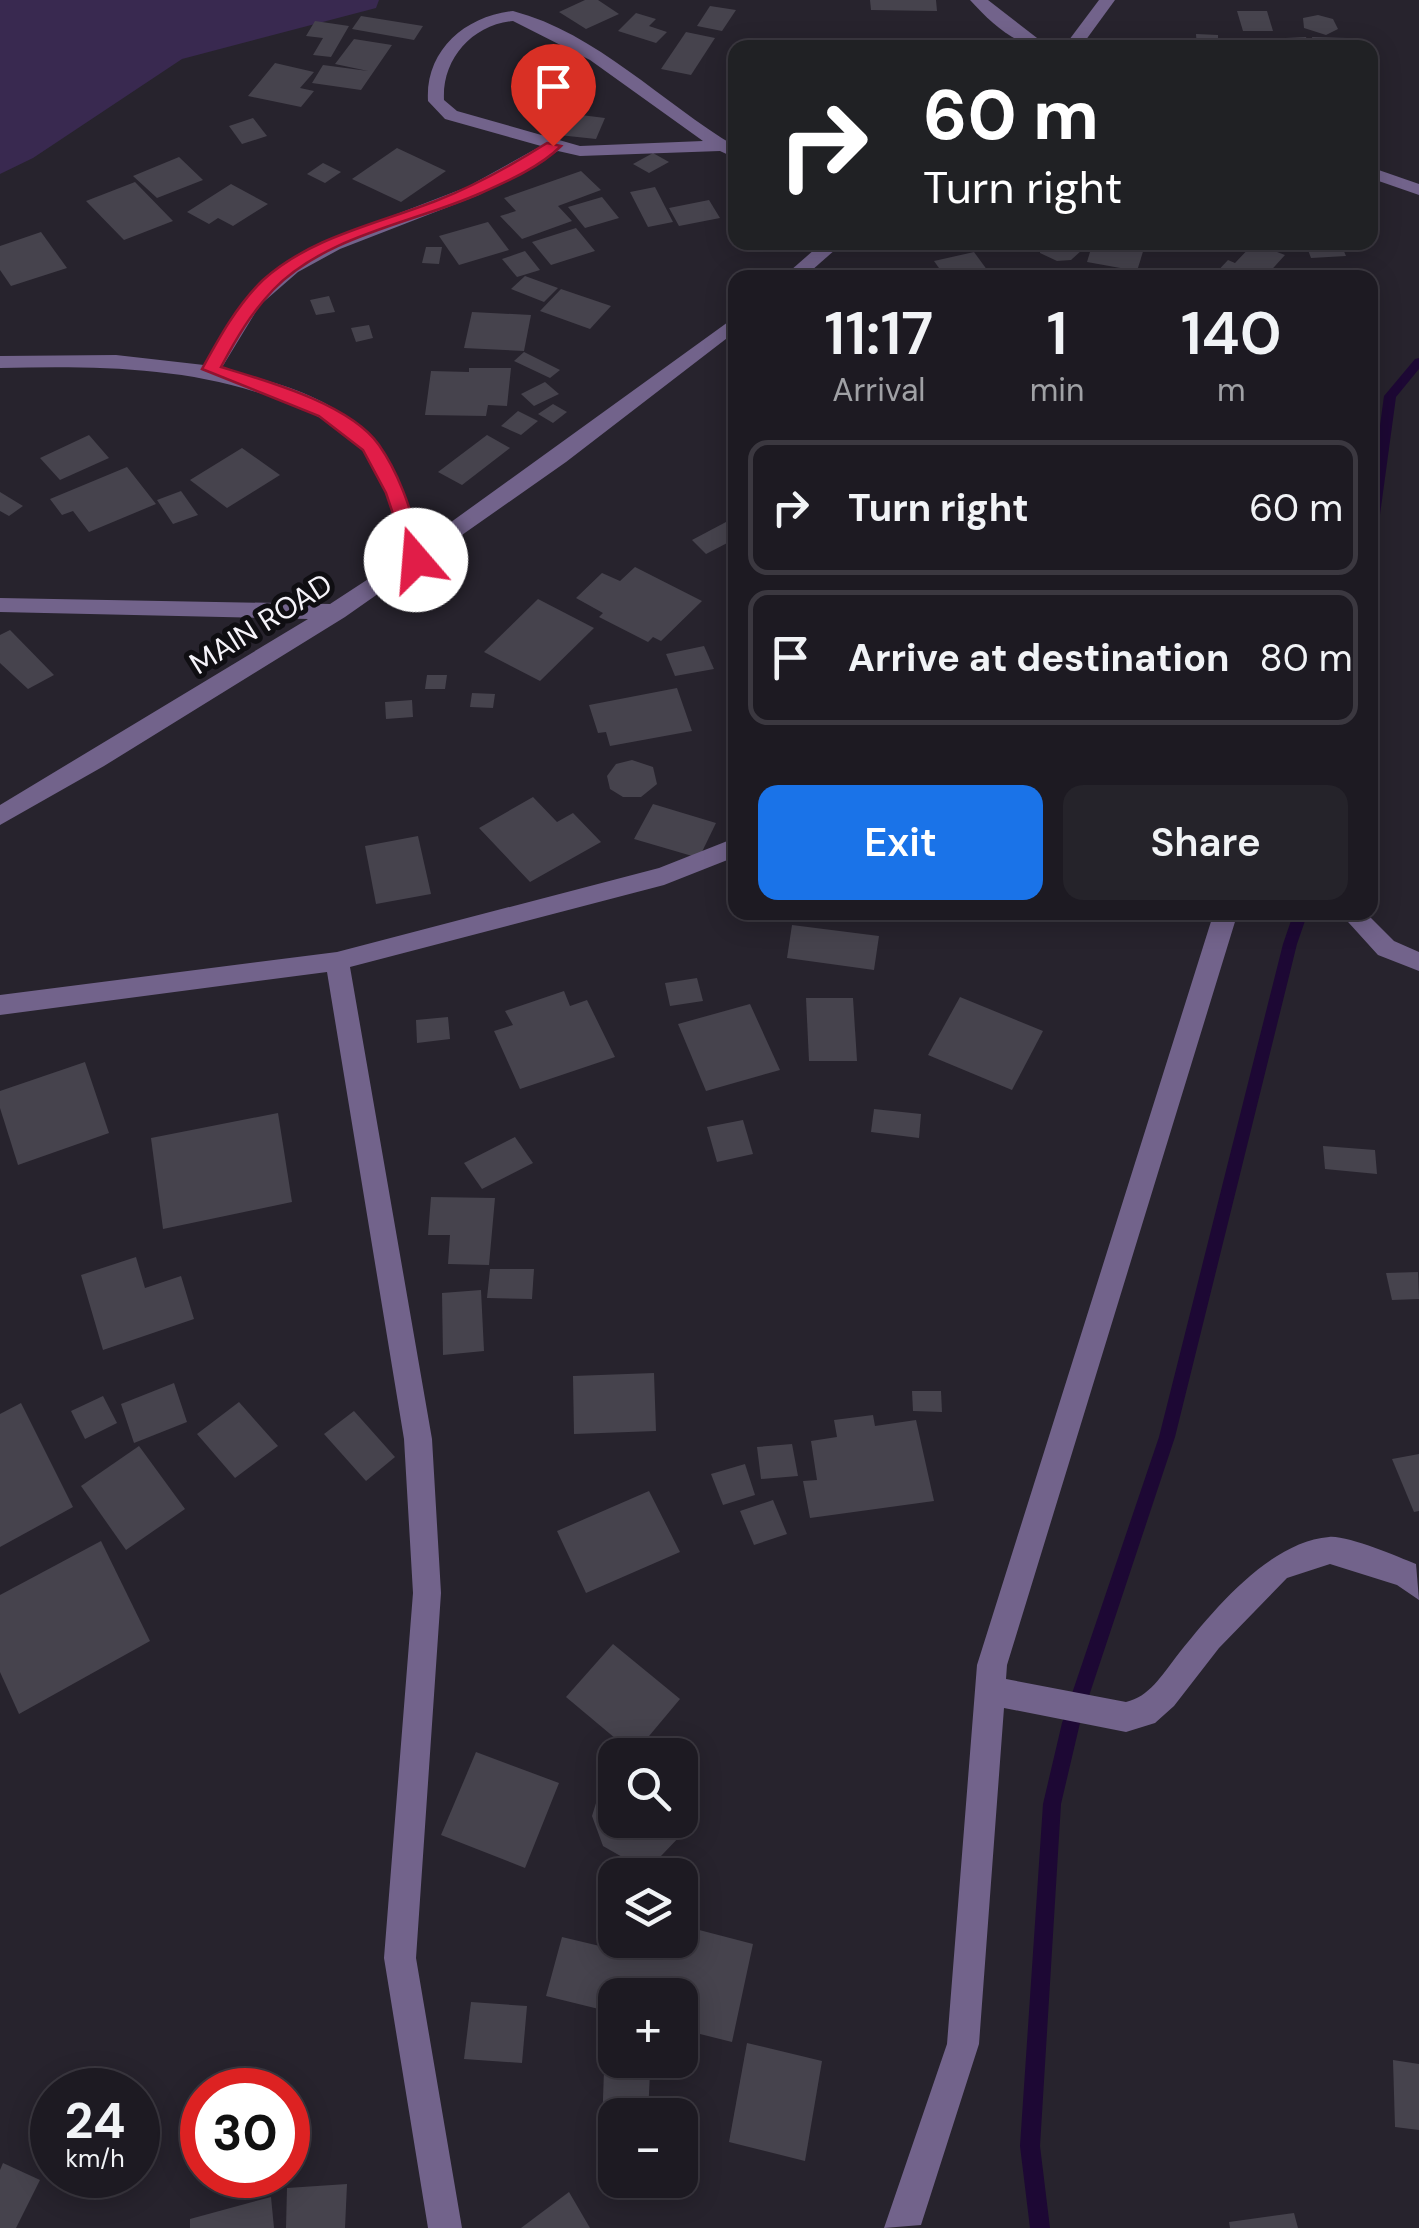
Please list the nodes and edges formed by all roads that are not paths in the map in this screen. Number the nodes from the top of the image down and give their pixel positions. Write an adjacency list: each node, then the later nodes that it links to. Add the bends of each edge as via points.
1 (978, 0): 3 (street)
2 (1107, 0): 4 (street)
3 (1028, 40)
4 (1078, 40)
5 (553, 146): 6 (street, via 608,152 690,144); 6 (street, via 450,114 436,101 440,70 469,30 494,18 530,21 596,56); 13 (street, via 444,204 320,248 269,284 234,326)
6 (728, 150)
7 (1378, 175): 8 (street)
8 (1419, 190)
9 (825, 250): 10 (street)
10 (801, 270)
11 (728, 327): 14 (street, MAIN ROAD)
12 (0, 362): 13 (street, via 154,361)
13 (211, 369): 14 (street, via 325,412 370,446 395,493)
14 (416, 560): 16 (street, MAIN ROAD)
15 (0, 604): 16 (street)
16 (338, 612): 17 (street, MAIN ROAD)
17 (0, 816)
18 (728, 850): 21 (street, via 664,876)
19 (1224, 920): 25 (street, via 992,1665)
20 (1358, 920): 22 (street, via 1386,948)
21 (337, 961): 23 (street); 26 (street, via 418,1439 428,1593 400,1958)
22 (1419, 962)
23 (0, 1005)
24 (1419, 1586): 25 (street, via 1406,1574 1330,1550 1278,1568 1144,1713 1126,1717)
25 (990, 1691): 27 (street, via 962,2044)
26 (444, 2228)
27 (901, 2228)

